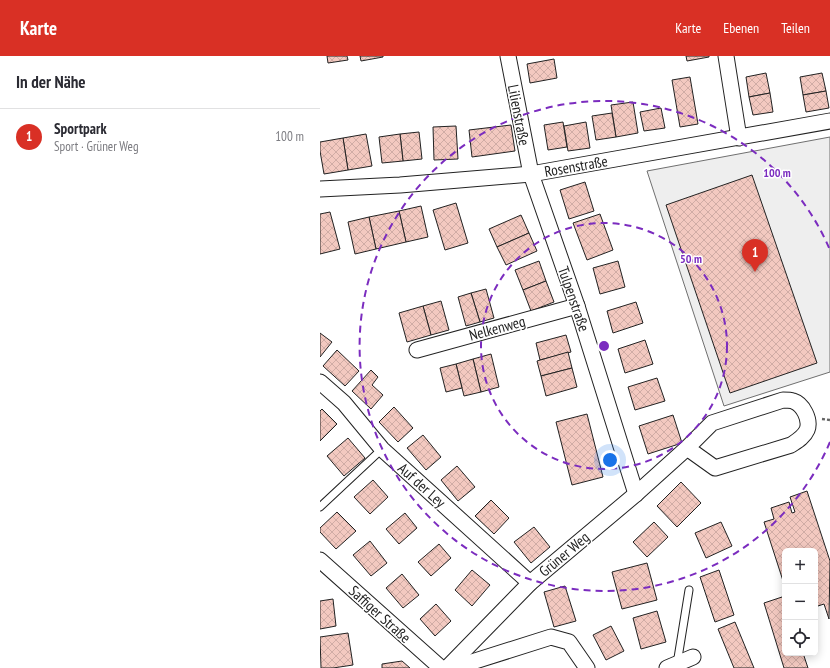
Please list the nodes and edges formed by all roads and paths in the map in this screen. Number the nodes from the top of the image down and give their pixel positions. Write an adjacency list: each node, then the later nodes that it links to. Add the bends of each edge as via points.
1 (508, 56): 5 (street, Lilienstraße)
2 (726, 56): 4 (street)
3 (830, 121): 4 (street, Rosenstraße)
4 (739, 138): 5 (street, Rosenstraße)
5 (531, 174): 6 (street, Rosenstraße); 7 (street, Tulpenstraße)
6 (320, 189)
7 (577, 306): 8 (street, Nelkenweg); 12 (street, Tulpenstraße)
8 (417, 350)
9 (320, 382): 11 (street, Auf der Ley, via 344,403)
10 (687, 448): 10 (street, Grüner Weg, via 712,423 783,400 794,401 803,407 807,419 807,429 800,439 791,445 715,468); 12 (street, Grüner Weg)
11 (382, 449): 13 (lane); 15 (street, Auf der Ley)
12 (636, 494): 15 (street, Grüner Weg)
13 (320, 507)
14 (320, 560): 19 (street, Saffiger Straße)
15 (530, 583): 20 (street, Grüner Weg)
16 (689, 590): 18 (lane)
17 (693, 657): 18 (street)
18 (672, 666)
19 (441, 668)
20 (447, 668)
21 (453, 668): 22 (street, via 551,637 569,642)
22 (587, 668)

